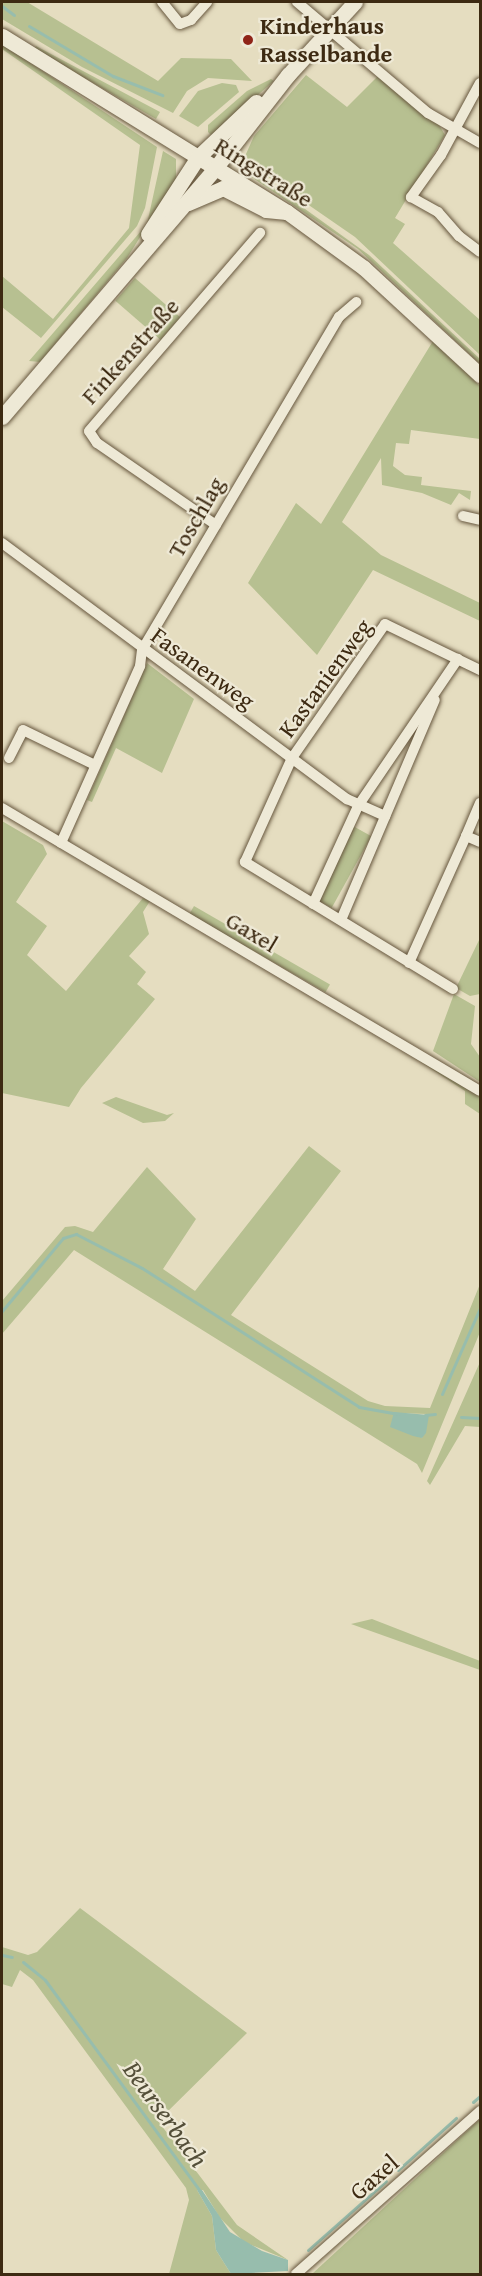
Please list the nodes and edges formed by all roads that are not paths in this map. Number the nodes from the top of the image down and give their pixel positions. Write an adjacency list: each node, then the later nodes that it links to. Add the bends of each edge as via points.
1 (162, 2): 2 (street, via 180,24 191,20)
2 (207, 2)
3 (297, 2): 5 (street)
4 (355, 2): 5 (street)
5 (330, 30): 7 (street); 9 (street, via 428,113)
6 (2, 36): 11 (street, Ringstraße)
7 (288, 75): 11 (street); 12 (street)
8 (480, 83): 9 (street)
9 (454, 130): 10 (street); 16 (street, via 411,198 438,212)
10 (480, 143)
11 (198, 157): 12 (street, Ringstraße); 17 (street)
12 (216, 167): 13 (street); 14 (street, Ringstraße)
13 (183, 205): 14 (street, via 212,189 223,188 266,210); 17 (street)
14 (287, 212): 19 (street, Ringstraße, via 364,267)
15 (260, 233): 23 (street, Finkenstraße, via 215,290 89,431 97,443)
16 (480, 252)
17 (109, 291): 20 (street)
18 (356, 302): 23 (street, Toschlag, via 339,317)
19 (480, 375)
20 (2, 417)
21 (463, 516): 22 (street)
22 (480, 520)
23 (216, 525): 25 (street, Toschlag)
24 (2, 543): 25 (street, Fasanenweg)
25 (142, 650): 30 (street, Fasanenweg); 31 (street, Toschlag, via 140,666)
26 (458, 659): 27 (street, Kastanienweg); 28 (street); 30 (street, Kastanienweg, via 385,624)
27 (480, 670)
28 (443, 680): 33 (street); 35 (street)
29 (9, 758): 31 (street, via 23,730)
30 (292, 758): 33 (street, Fasanenweg); 39 (street, via 245,862)
31 (95, 765): 38 (street, Toschlag)
32 (480, 803): 36 (street)
33 (358, 806): 35 (street, Fasanenweg); 39 (street)
34 (2, 808): 38 (street, Gaxel)
35 (385, 816): 40 (street)
36 (466, 836): 37 (street); 41 (street)
37 (480, 842)
38 (61, 843): 43 (street, Gaxel)
39 (313, 904): 40 (street)
40 (341, 921): 41 (street)
41 (409, 963): 42 (street)
42 (453, 989)
43 (480, 1091)
44 (480, 2111): 45 (street, Gaxel)
45 (296, 2274)

